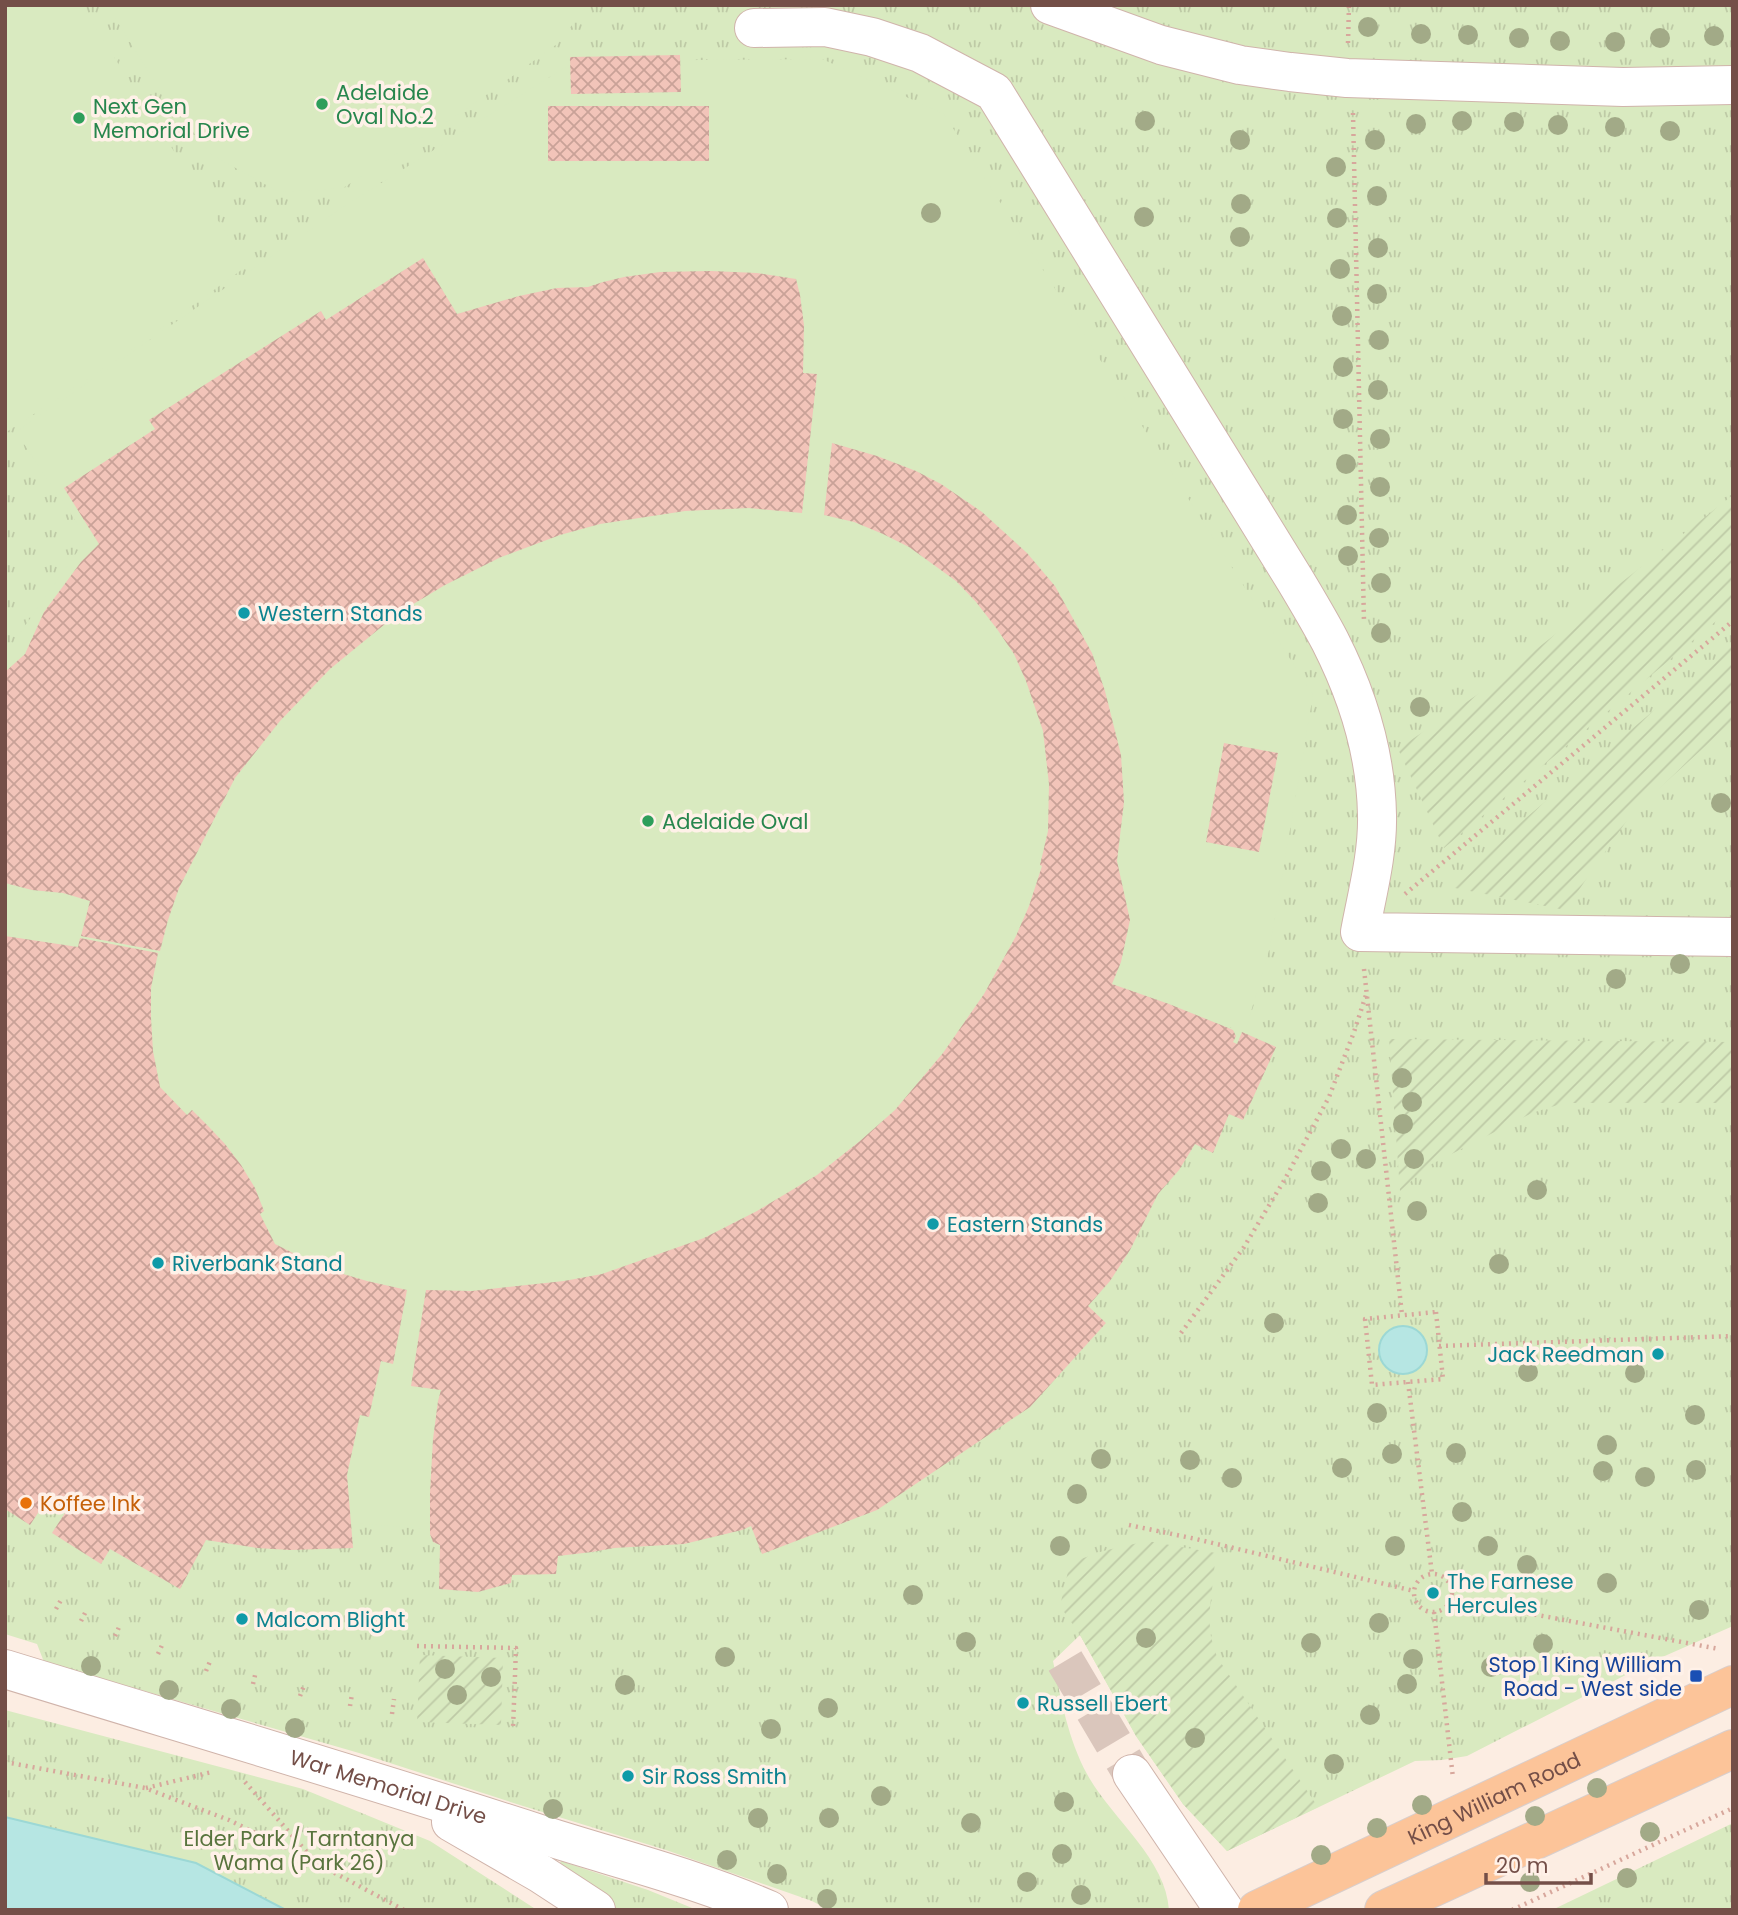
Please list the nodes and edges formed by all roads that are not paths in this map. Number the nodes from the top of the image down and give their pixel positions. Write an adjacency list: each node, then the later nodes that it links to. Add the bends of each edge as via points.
1 (1050, 5): 3 (street, via 1161,45 1290,72 1610,87)
2 (754, 28): 4 (street, via 825,27 872,37 920,53 994,92 1330,642 1367,736 1375,777 1378,817 1360,932)
3 (1733, 85)
4 (1733, 937)
5 (5, 1668): 9 (street, War Memorial Drive)
6 (1733, 1685): 13 (main road, King William Road)
7 (1733, 1749): 14 (main road)
8 (1132, 1774): 12 (street)
9 (384, 1784): 10 (street); 11 (street, War Memorial Drive, via 678,1875)
10 (596, 1910)
11 (769, 1910)
12 (1224, 1910)
13 (1257, 1910)
14 (1384, 1910)

